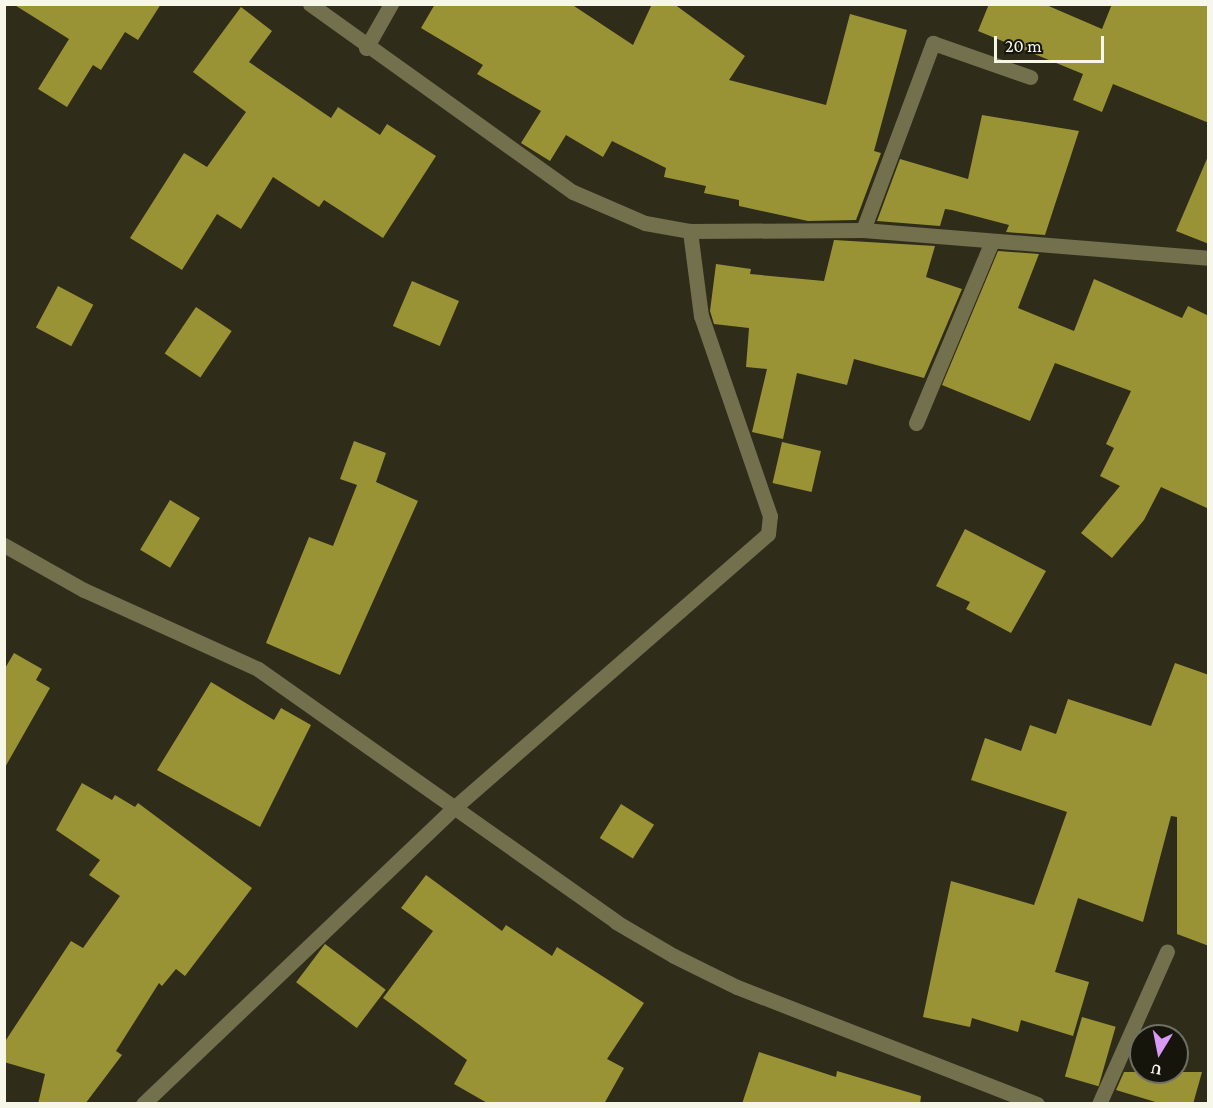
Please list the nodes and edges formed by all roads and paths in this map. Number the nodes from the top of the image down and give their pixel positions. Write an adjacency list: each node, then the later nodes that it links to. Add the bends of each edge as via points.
1 (310, 4): 3 (street)
2 (391, 4): 3 (street)
3 (366, 48): 6 (street, via 573,192 645,223)
4 (1030, 77): 5 (street, via 933,43)
5 (863, 230): 6 (street); 7 (street)
6 (690, 231): 11 (street, via 701,316 772,526)
7 (992, 241): 8 (street); 9 (street)
8 (1209, 258)
9 (916, 423)
10 (4, 545): 11 (street, via 84,590 258,669)
11 (455, 807): 13 (street); 14 (street, via 674,956 737,987)
12 (1167, 951): 15 (street)
13 (143, 1104)
14 (1037, 1104)
15 (1099, 1104)

